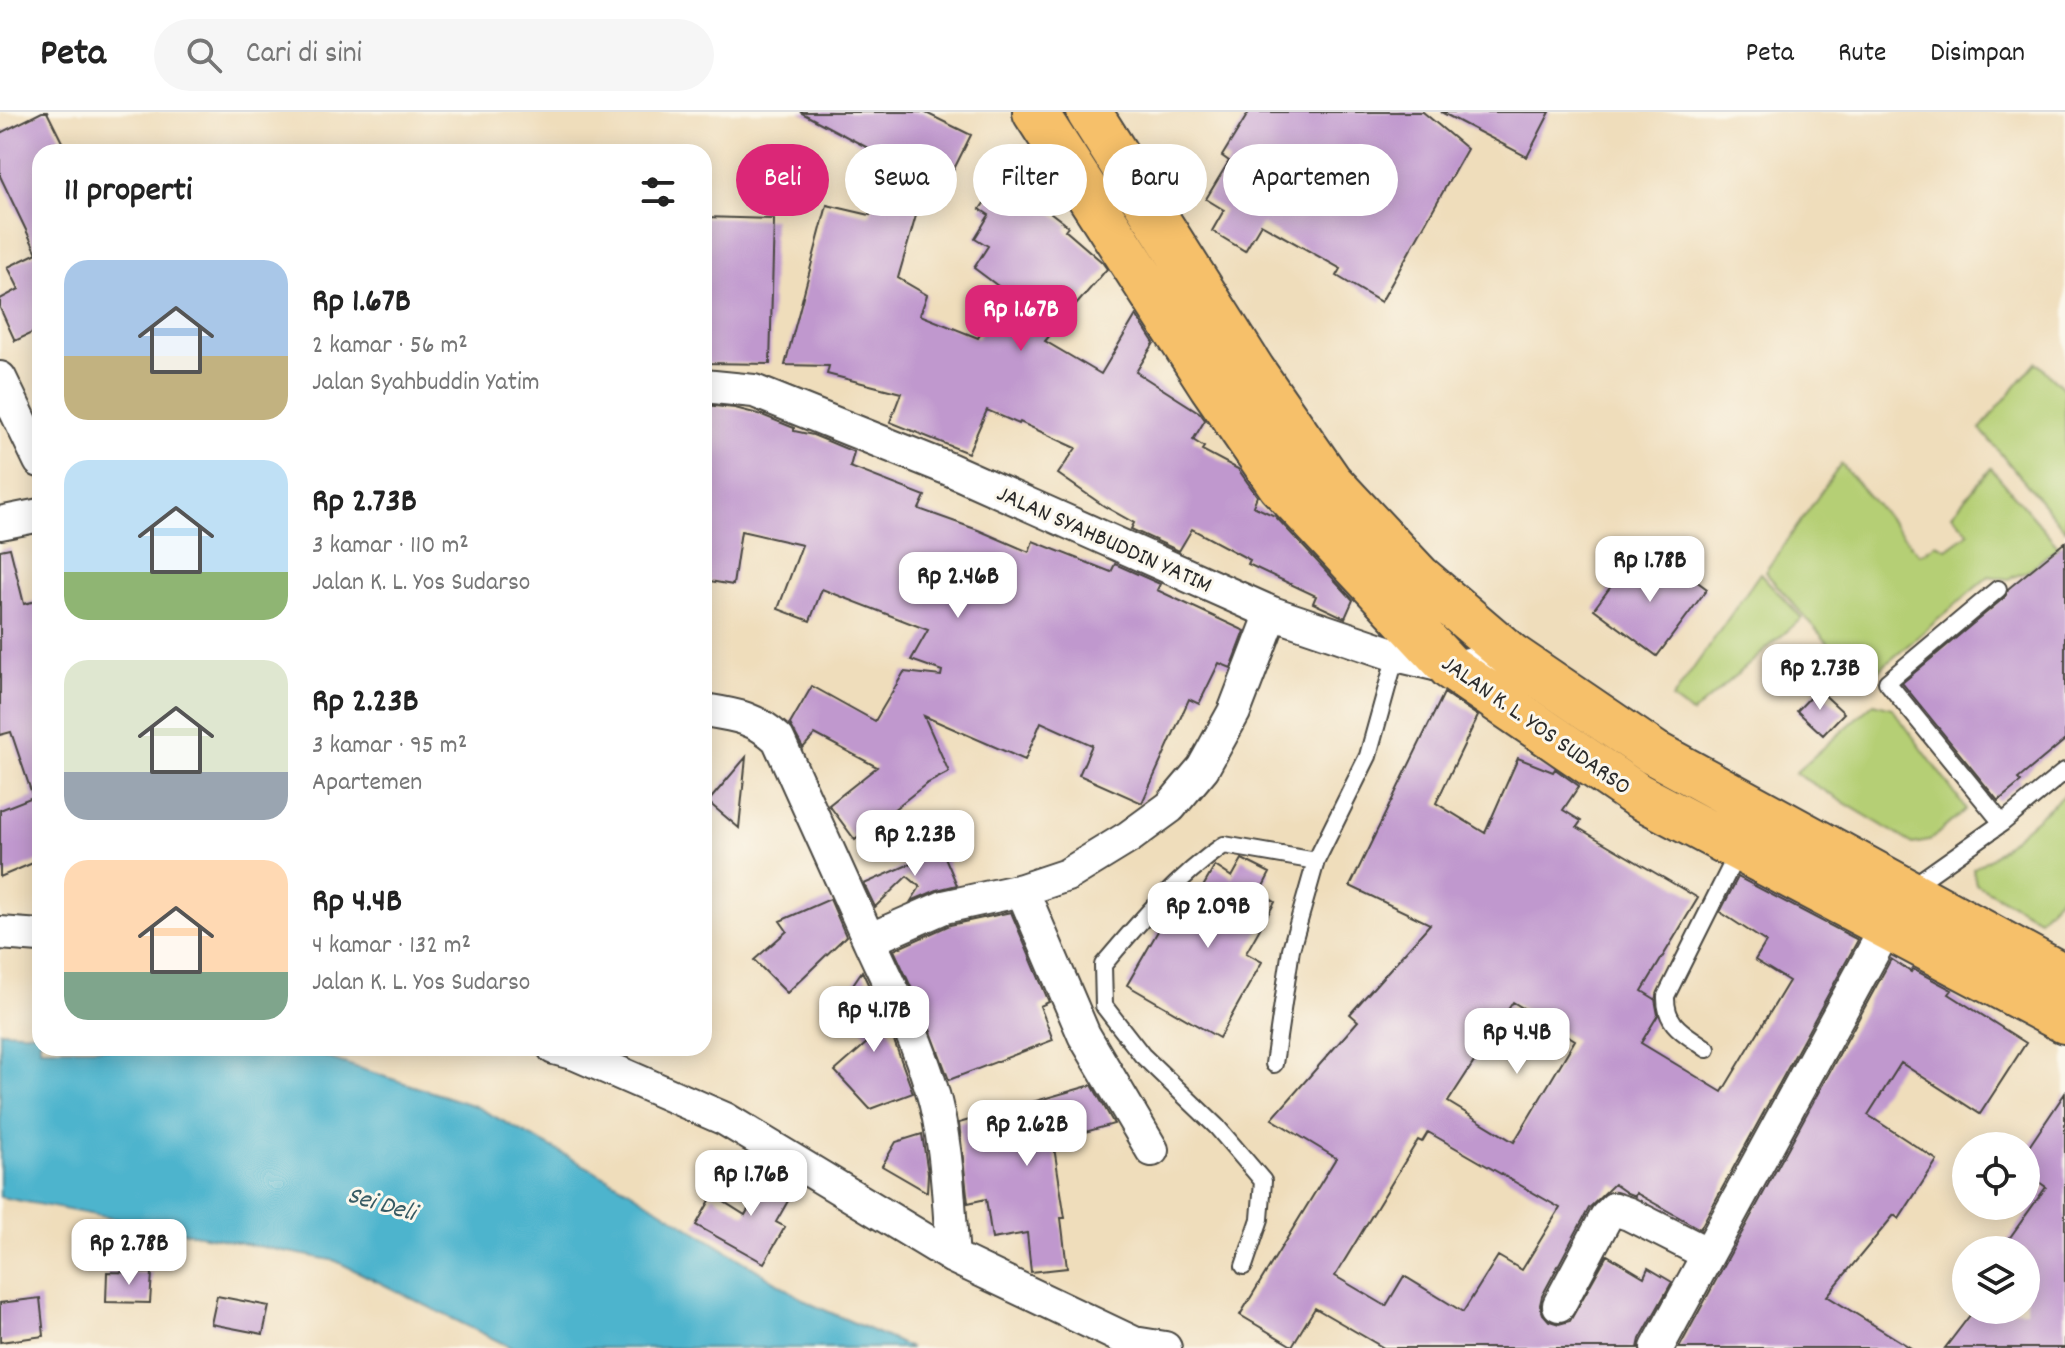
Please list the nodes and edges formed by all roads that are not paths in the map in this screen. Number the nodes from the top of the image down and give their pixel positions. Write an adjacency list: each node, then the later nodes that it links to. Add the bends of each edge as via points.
1 (1035, 112): 12 (highway, JALAN K. L. YOS SUDARSO, via 1280,485)
2 (1089, 112): 11 (highway, JALAN K. L. YOS SUDARSO, via 1330,482 1419,577)
3 (0, 378): 5 (street)
4 (712, 387): 9 (street, JALAN SYAHBUDDIN YATIM, via 754,391 922,458)
5 (32, 444)
6 (32, 517): 7 (street)
7 (0, 523)
8 (1998, 589): 15 (lane, via 1887,682)
9 (1272, 613): 10 (street, JALAN SYAHBUDDIN YATIM); 18 (street, via 1234,712 1203,768 1170,807 1067,875)
10 (1396, 655): 12 (street, JALAN SYAHBUDDIN YATIM); 17 (lane, via 1368,756)
11 (1510, 655): 12 (street, JALAN SYAHBUDDIN YATIM); 19 (highway, JALAN K. L. YOS SUDARSO)
12 (1451, 668): 16 (highway, JALAN K. L. YOS SUDARSO, via 1637,795)
13 (712, 711): 22 (street, via 762,724 778,739)
14 (2065, 771): 15 (lane)
15 (2002, 823): 19 (lane)
16 (1739, 850): 19 (highway, JALAN K. L. YOS SUDARSO); 25 (lane, via 1666,996 1665,1013 1673,1024)
17 (1316, 861): 27 (lane, via 1291,949); 31 (lane, via 1224,845 1195,865 1103,965 1104,1006 1142,1055 1217,1127 1263,1181 1260,1219)
18 (1022, 890): 22 (street, via 944,907); 28 (street, via 1084,1035)
19 (1897, 909): 23 (highway, JALAN K. L. YOS SUDARSO); 24 (highway, JALAN K. L. YOS SUDARSO); 29 (street)
20 (0, 933): 21 (street)
21 (32, 935)
22 (869, 940): 30 (street, via 931,1088 945,1150)
23 (2065, 977)
24 (2065, 1021)
25 (1707, 1049)
26 (581, 1056): 30 (street, via 725,1119)
27 (1274, 1064)
28 (1152, 1150)
29 (1706, 1253): 32 (street, via 1614,1209); 34 (street)
30 (953, 1257): 33 (street, via 1134,1343)
31 (1244, 1266)
32 (1559, 1305)
33 (1165, 1348)
34 (1657, 1348)

